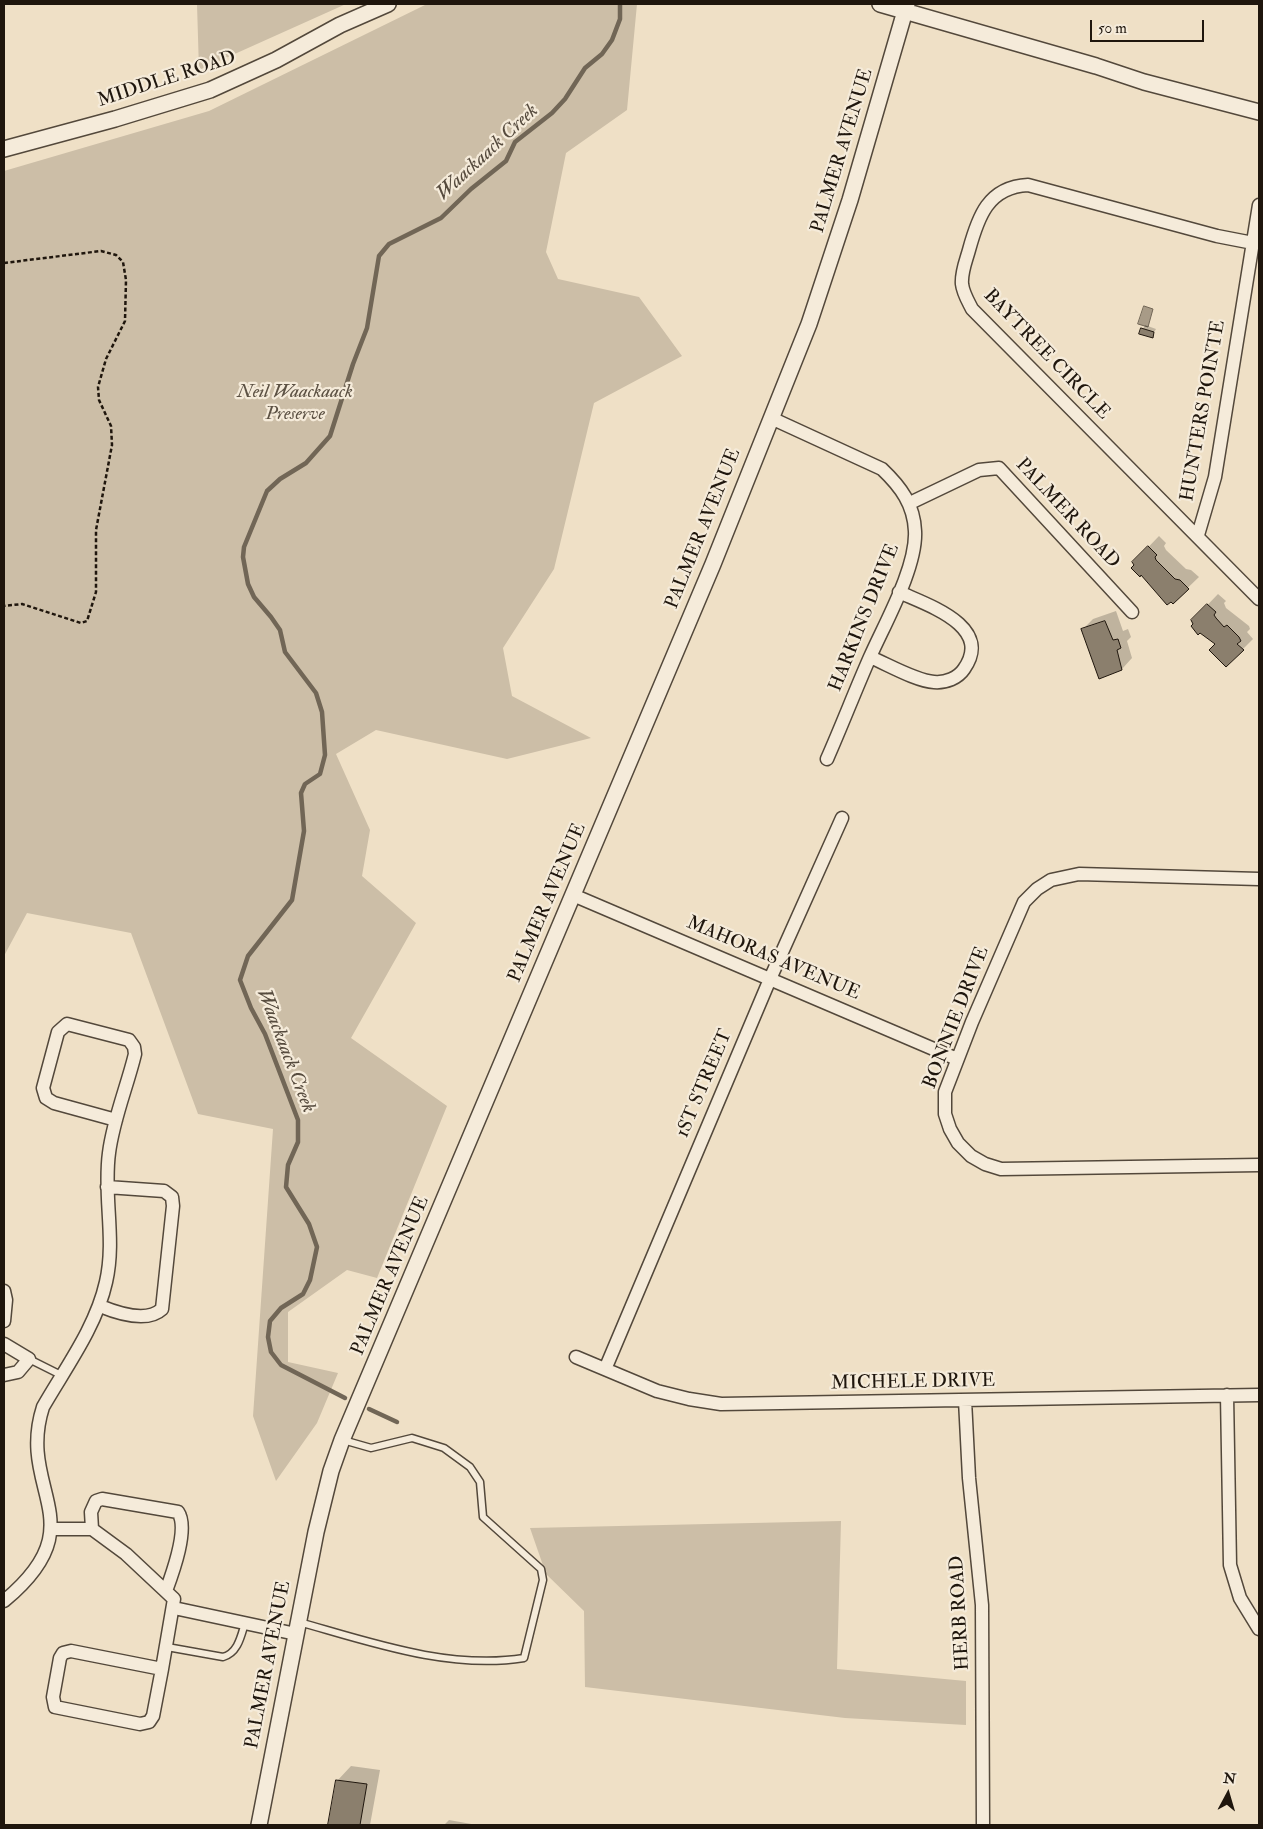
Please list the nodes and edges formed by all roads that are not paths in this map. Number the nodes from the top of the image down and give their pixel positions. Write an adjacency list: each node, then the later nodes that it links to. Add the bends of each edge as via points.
1 (388, 4): 5 (street, MIDDLE ROAD, via 210,90)
2 (880, 4): 3 (street)
3 (906, 8): 4 (street, via 1144,82); 8 (street, PALMER AVENUE, via 826,277)
4 (1259, 112)
5 (4, 149)
6 (1259, 205): 7 (street, HUNTERS POINTE)
7 (1253, 243): 10 (street, HUNTERS POINTE, via 1215,477); 10 (street, BAYTREE CIRCLE, via 1021,185 1000,192 980,214 963,271 962,285 972,309)
8 (771, 418): 9 (street, HARKINS DRIVE, via 871,463 895,482); 18 (street, PALMER AVENUE, via 713,564)
9 (910, 504): 11 (street, HARKINS DRIVE, via 915,542); 13 (street, PALMER ROAD, via 979,470 999,468)
10 (1198, 535): 12 (street)
11 (898, 592): 14 (street, HARKINS DRIVE); 14 (street, via 958,622 970,639 969,662 954,678 934,682)
12 (1259, 599)
13 (1132, 612)
14 (870, 657): 15 (street, HARKINS DRIVE)
15 (827, 759)
16 (842, 818): 19 (street, 1ST STREET)
17 (1259, 879): 20 (street, BONNIE DRIVE, via 1079,874 1051,880 1037,889 1019,911)
18 (573, 894): 19 (street, MAHORAS AVENUE); 36 (street, PALMER AVENUE)
19 (770, 979): 20 (street, MAHORAS AVENUE); 30 (street, 1ST STREET)
20 (957, 1059): 22 (street, BONNIE DRIVE, via 945,1092 945,1114 958,1143 985,1164 1012,1170)
21 (116, 1120): 21 (street, via 54,1103 43,1093 61,1027 73,1024 123,1038 134,1047 135,1054); 23 (street, via 109,1153)
22 (1259, 1165)
23 (107, 1187): 25 (street, via 111,1242 109,1269); 25 (street, via 164,1191 172,1197 173,1206 162,1309 150,1316 115,1312)
24 (4, 1290): 26 (street)
25 (100, 1306): 32 (street)
26 (4, 1321)
27 (4, 1344): 29 (street)
28 (576, 1356): 30 (street, MICHELE DRIVE)
29 (29, 1359): 31 (street, via 18,1372); 32 (lane)
30 (606, 1368): 35 (street, MICHELE DRIVE, via 658,1391 720,1404)
31 (4, 1375)
32 (61, 1375): 37 (street, via 43,1407 36,1439)
33 (1227, 1395): 34 (street, MICHELE DRIVE); 35 (street, MICHELE DRIVE); 44 (street, via 1230,1564 1240,1598)
34 (1259, 1395)
35 (965, 1400): 48 (street, HERB ROAD, via 982,1605)
36 (342, 1440): 43 (street, PALMER AVENUE, via 318,1523); 43 (lane, via 371,1448 412,1438 444,1448 470,1467 480,1482 483,1517 541,1569 543,1580 524,1658 486,1662 412,1652)
37 (52, 1529): 38 (street); 40 (street, via 41,1561 31,1577)
38 (92, 1529): 39 (street, via 126,1554); 39 (street, via 91,1512 96,1501 102,1499 178,1512 183,1522 176,1563)
39 (166, 1591): 41 (street, via 174,1599)
40 (4, 1601)
41 (174, 1608): 42 (street); 45 (street)
42 (245, 1623): 43 (street); 45 (lane, via 235,1650 229,1656)
43 (297, 1628): 47 (street, PALMER AVENUE)
44 (1259, 1629)
45 (167, 1647): 46 (street)
46 (162, 1669): 46 (street, via 149,1722 140,1724 55,1707 52,1697 63,1653 71,1651)
47 (260, 1825)
48 (983, 1825)

